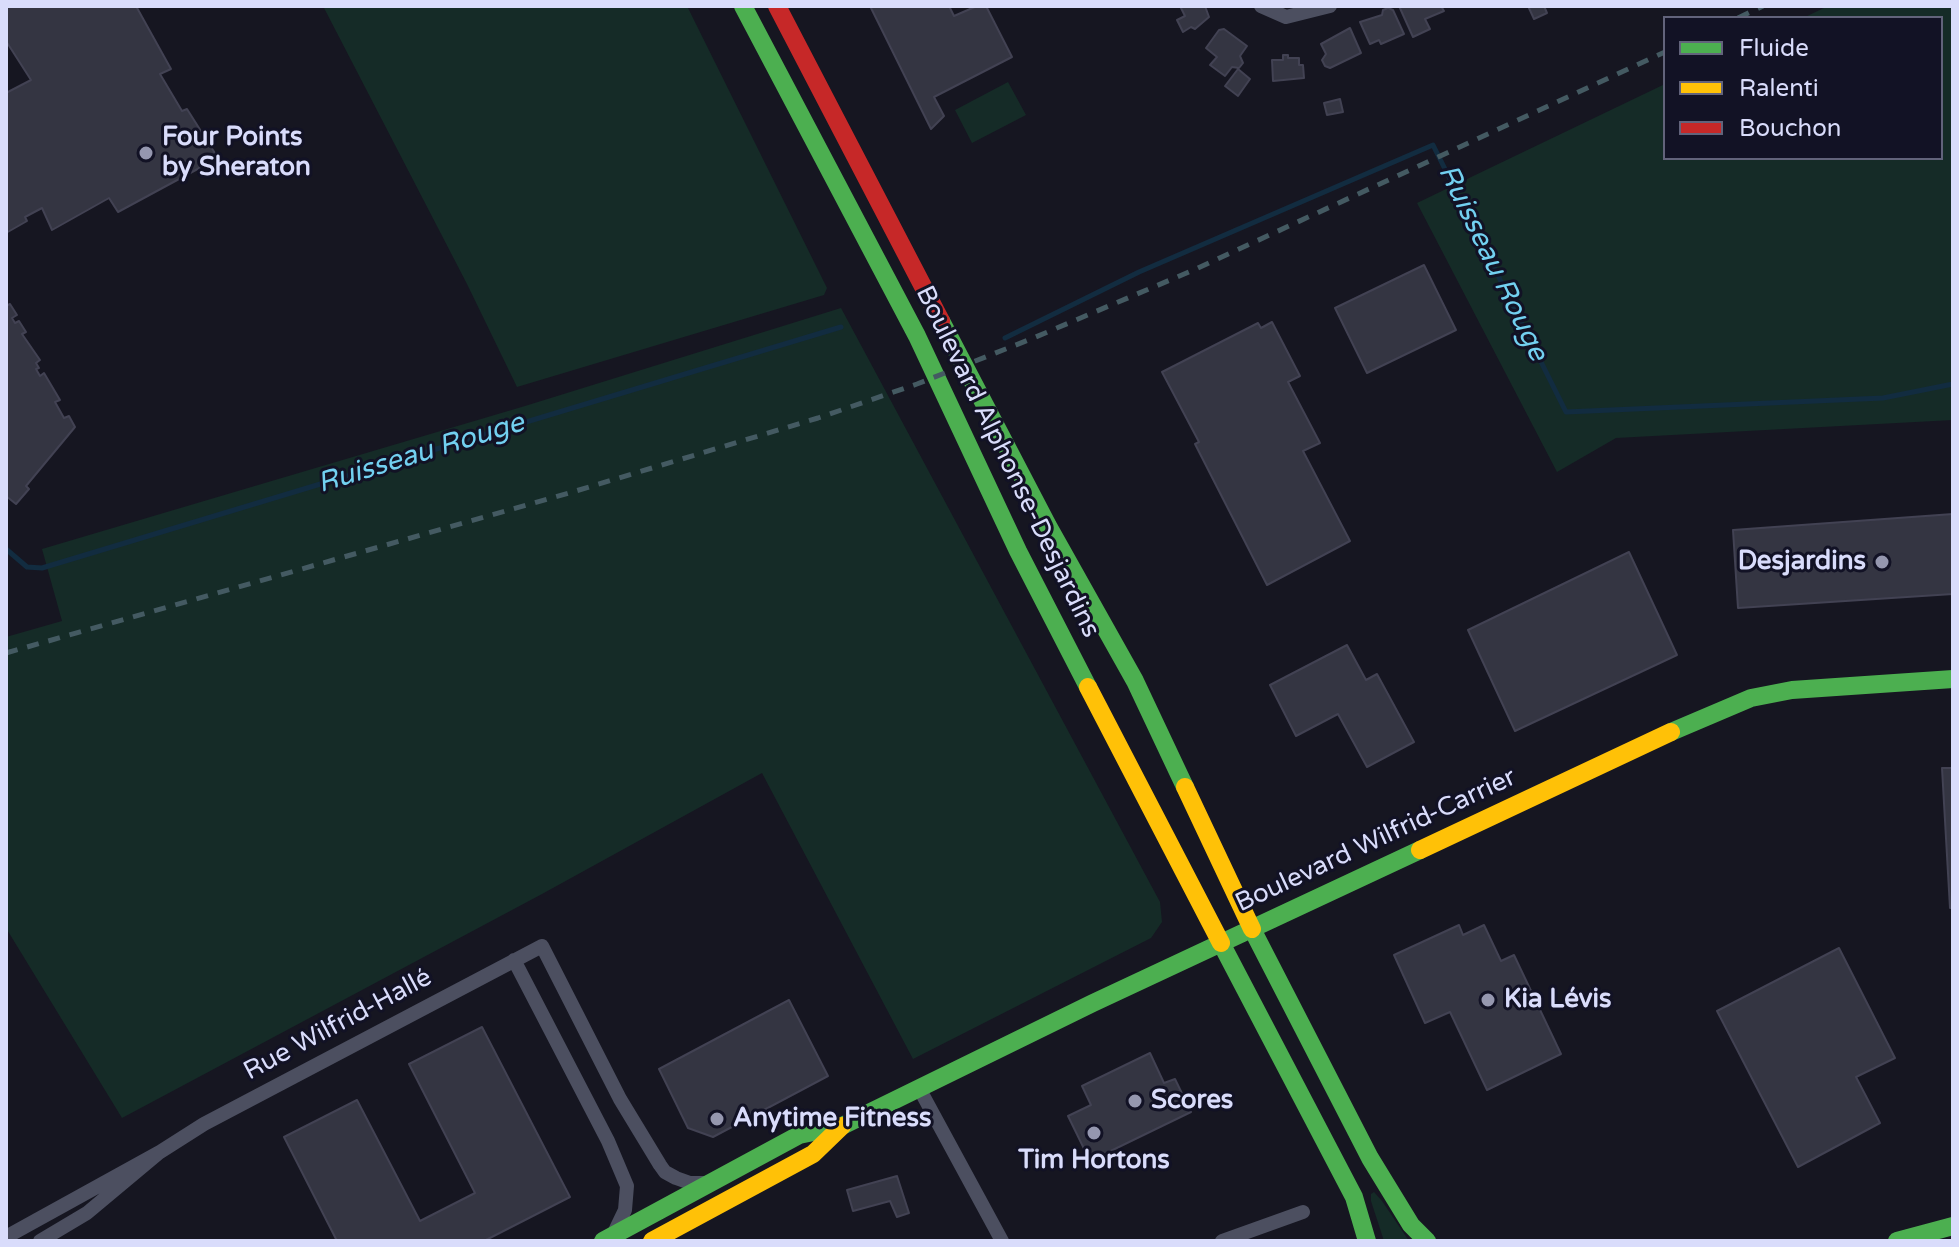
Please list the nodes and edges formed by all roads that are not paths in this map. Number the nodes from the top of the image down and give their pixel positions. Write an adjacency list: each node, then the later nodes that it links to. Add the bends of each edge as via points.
1 (743, 6): 7 (main road, Boulevard Alphonse-Desjardins, via 917,336 1018,551)
2 (777, 6): 6 (main road, Boulevard Alphonse-Desjardins, via 1048,526 1135,681)
3 (1261, 6): 4 (street, via 1286,17)
4 (1330, 6)
5 (1953, 679): 6 (main road, Boulevard Wilfrid-Carrier, via 1792,690 1751,698 1561,781)
6 (1252, 929): 7 (main road, Boulevard Wilfrid-Carrier); 22 (main road, Boulevard Alphonse-Desjardins, via 1370,1158 1411,1225)
7 (1221, 943): 9 (main road, Boulevard Wilfrid-Carrier); 21 (main road, Boulevard Alphonse-Desjardins, via 1354,1197)
8 (514, 960): 11 (street, Rue Wilfrid-Hallé); 12 (street, Rue Wilfrid-Hallé, via 542,946 660,1165 676,1178); 16 (street, via 627,1186 625,1210)
9 (919, 1088): 10 (main road, Boulevard Wilfrid-Carrier); 19 (street)
10 (842, 1126): 12 (main road, Boulevard Wilfrid-Carrier, via 799,1135); 18 (main road, Boulevard Wilfrid-Carrier, via 813,1154)
11 (160, 1152): 15 (street, Rue Wilfrid-Hallé); 17 (street, Rue Wilfrid-Hallé, via 87,1213)
12 (706, 1183): 16 (main road, Boulevard Wilfrid-Carrier)
13 (1303, 1212): 20 (street)
14 (1953, 1226): 23 (main road)
15 (6, 1237)
16 (608, 1238)
17 (40, 1241)
18 (652, 1241)
19 (1002, 1241)
20 (1222, 1241)
21 (1367, 1241)
22 (1427, 1241)
23 (1897, 1241)

